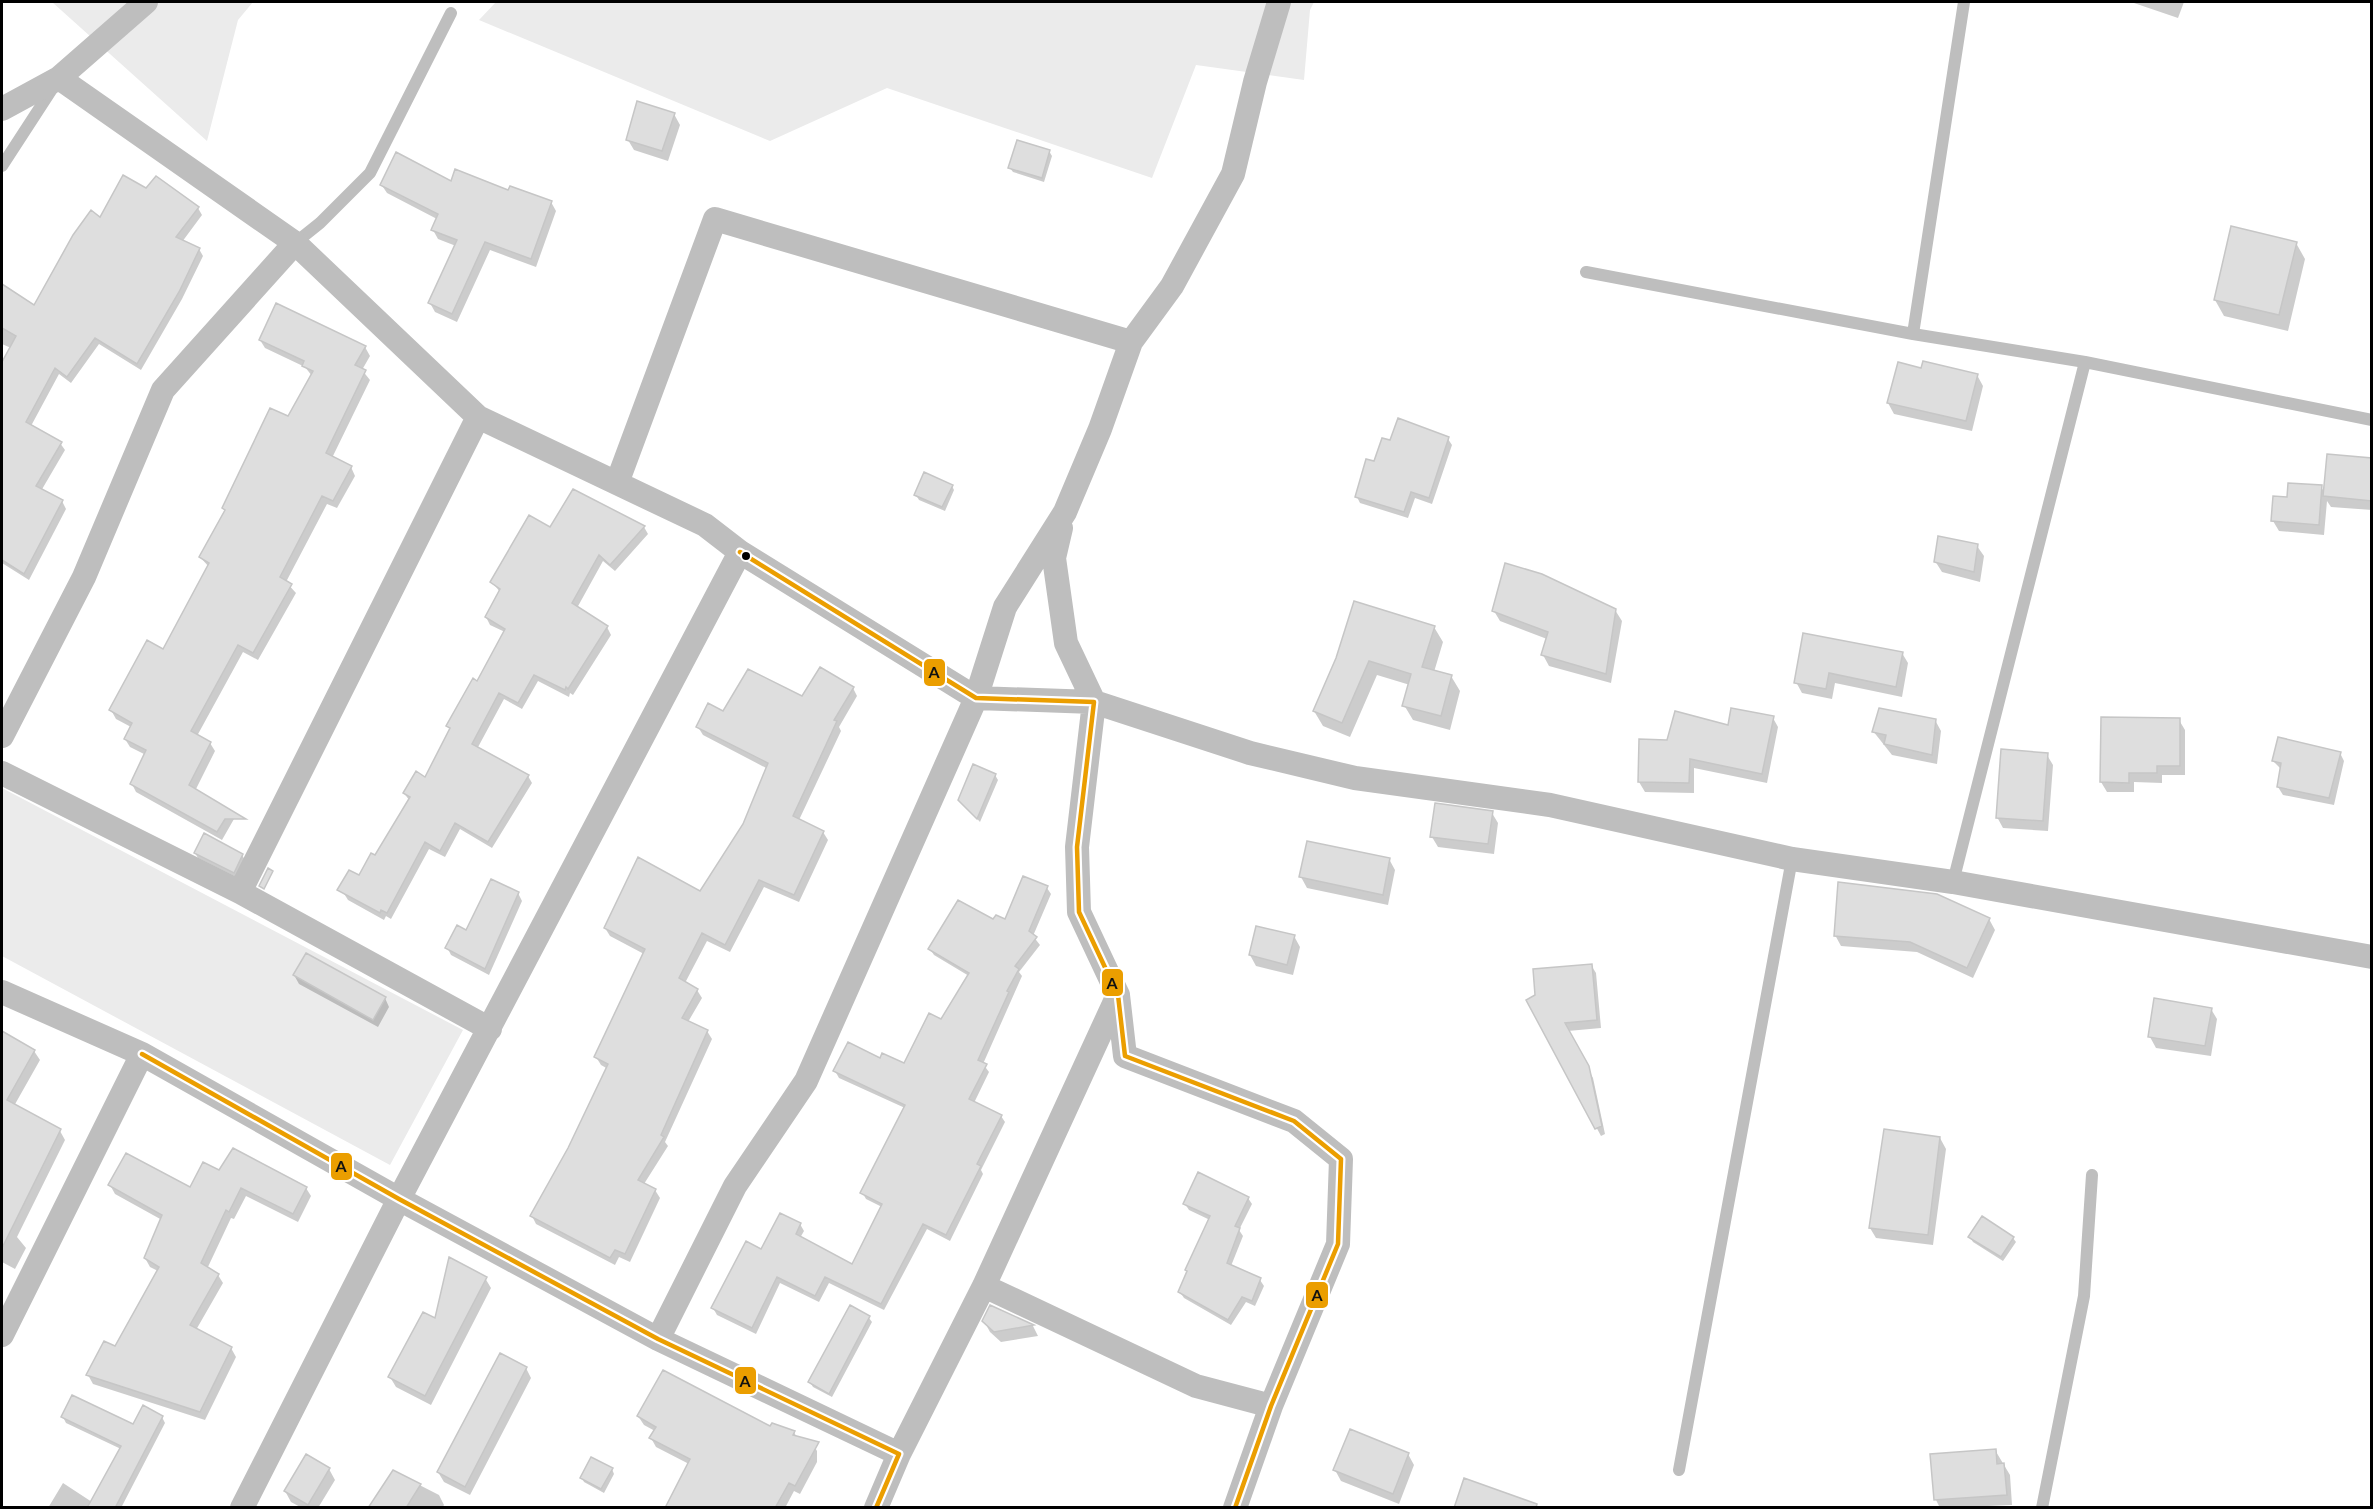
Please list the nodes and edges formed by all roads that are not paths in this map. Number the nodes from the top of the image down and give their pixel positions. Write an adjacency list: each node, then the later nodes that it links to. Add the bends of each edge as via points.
1 (146, 2): 5 (street)
2 (1279, 2): 11 (street, via 1233,174 1172,286)
3 (1964, 2): 10 (lane)
4 (452, 13): 8 (lane, via 370,173)
5 (59, 78): 6 (street); 7 (lane); 8 (street)
6 (2, 109)
7 (2, 166)
8 (295, 243): 13 (street); 20 (street, via 163,390 84,577)
9 (1586, 272): 10 (lane)
10 (1913, 334): 12 (lane)
11 (1131, 342): 15 (street, via 715,219); 16 (street)
12 (2085, 362): 14 (lane); 23 (lane)
13 (478, 417): 15 (street); 24 (street)
14 (2372, 420)
15 (617, 483): 17 (street, via 705,525)
16 (1065, 512): 18 (street, via 1005,607); 19 (street, via 1054,558 1066,643)
17 (740, 552): 18 (street); 28 (street)
18 (975, 698): 19 (street); 34 (street, via 806,1081 735,1186)
19 (1094, 702): 22 (street, via 1250,753 1354,778 1550,805); 27 (street, via 1077,847 1079,912)
20 (2, 736)
21 (2, 773): 24 (street)
22 (1792, 859): 23 (street); 37 (lane)
23 (1953, 882): 25 (street)
24 (240, 892): 28 (street)
25 (2372, 957)
26 (2, 992): 29 (street)
27 (1118, 995): 32 (street); 35 (street, via 1125,1056 1294,1121 1341,1159 1338,1244)
28 (490, 1029): 31 (street)
29 (142, 1053): 31 (street); 33 (street)
30 (2092, 1175): 41 (lane, via 2084,1296)
31 (399, 1198): 34 (street); 38 (street)
32 (984, 1286): 35 (street, via 1196,1386); 36 (street)
33 (2, 1335)
34 (658, 1339): 36 (street)
35 (1271, 1406): 40 (street)
36 (899, 1454): 39 (street)
37 (1679, 1470)
38 (242, 1508)
39 (876, 1508)
40 (1235, 1508)
41 (2042, 1508)

